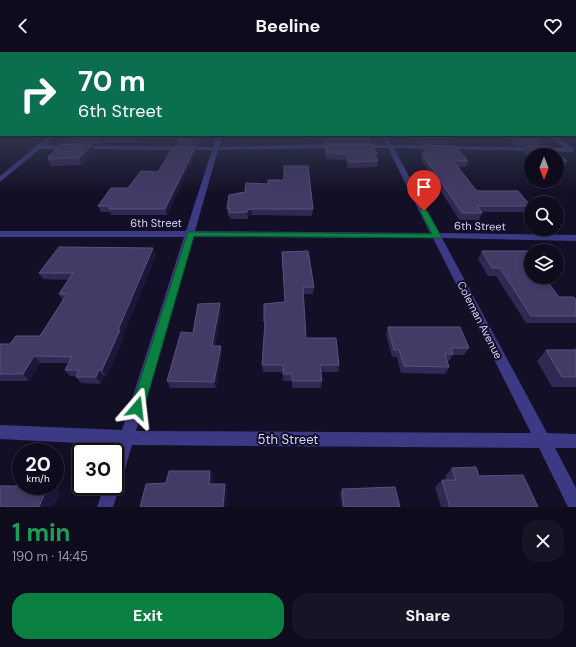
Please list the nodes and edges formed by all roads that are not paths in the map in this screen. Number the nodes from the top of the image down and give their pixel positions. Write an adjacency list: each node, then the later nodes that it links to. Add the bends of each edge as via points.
1 (32, 152): 4 (street)
2 (215, 152): 6 (street)
3 (392, 152): 7 (street, Coleman Avenue)
4 (0, 180)
5 (0, 234): 6 (street, 6th Street)
6 (191, 234): 7 (street, 6th Street); 10 (street)
7 (437, 236): 8 (street, 6th Street); 11 (street, Coleman Avenue)
8 (576, 238)
9 (0, 432): 10 (street, 5th Street)
10 (128, 438): 11 (street, 5th Street); 13 (street)
11 (543, 440): 12 (street, 5th Street); 15 (street, Coleman Avenue)
12 (576, 441)
13 (124, 450)
14 (109, 495): 16 (street)
15 (576, 506)
16 (105, 507)

